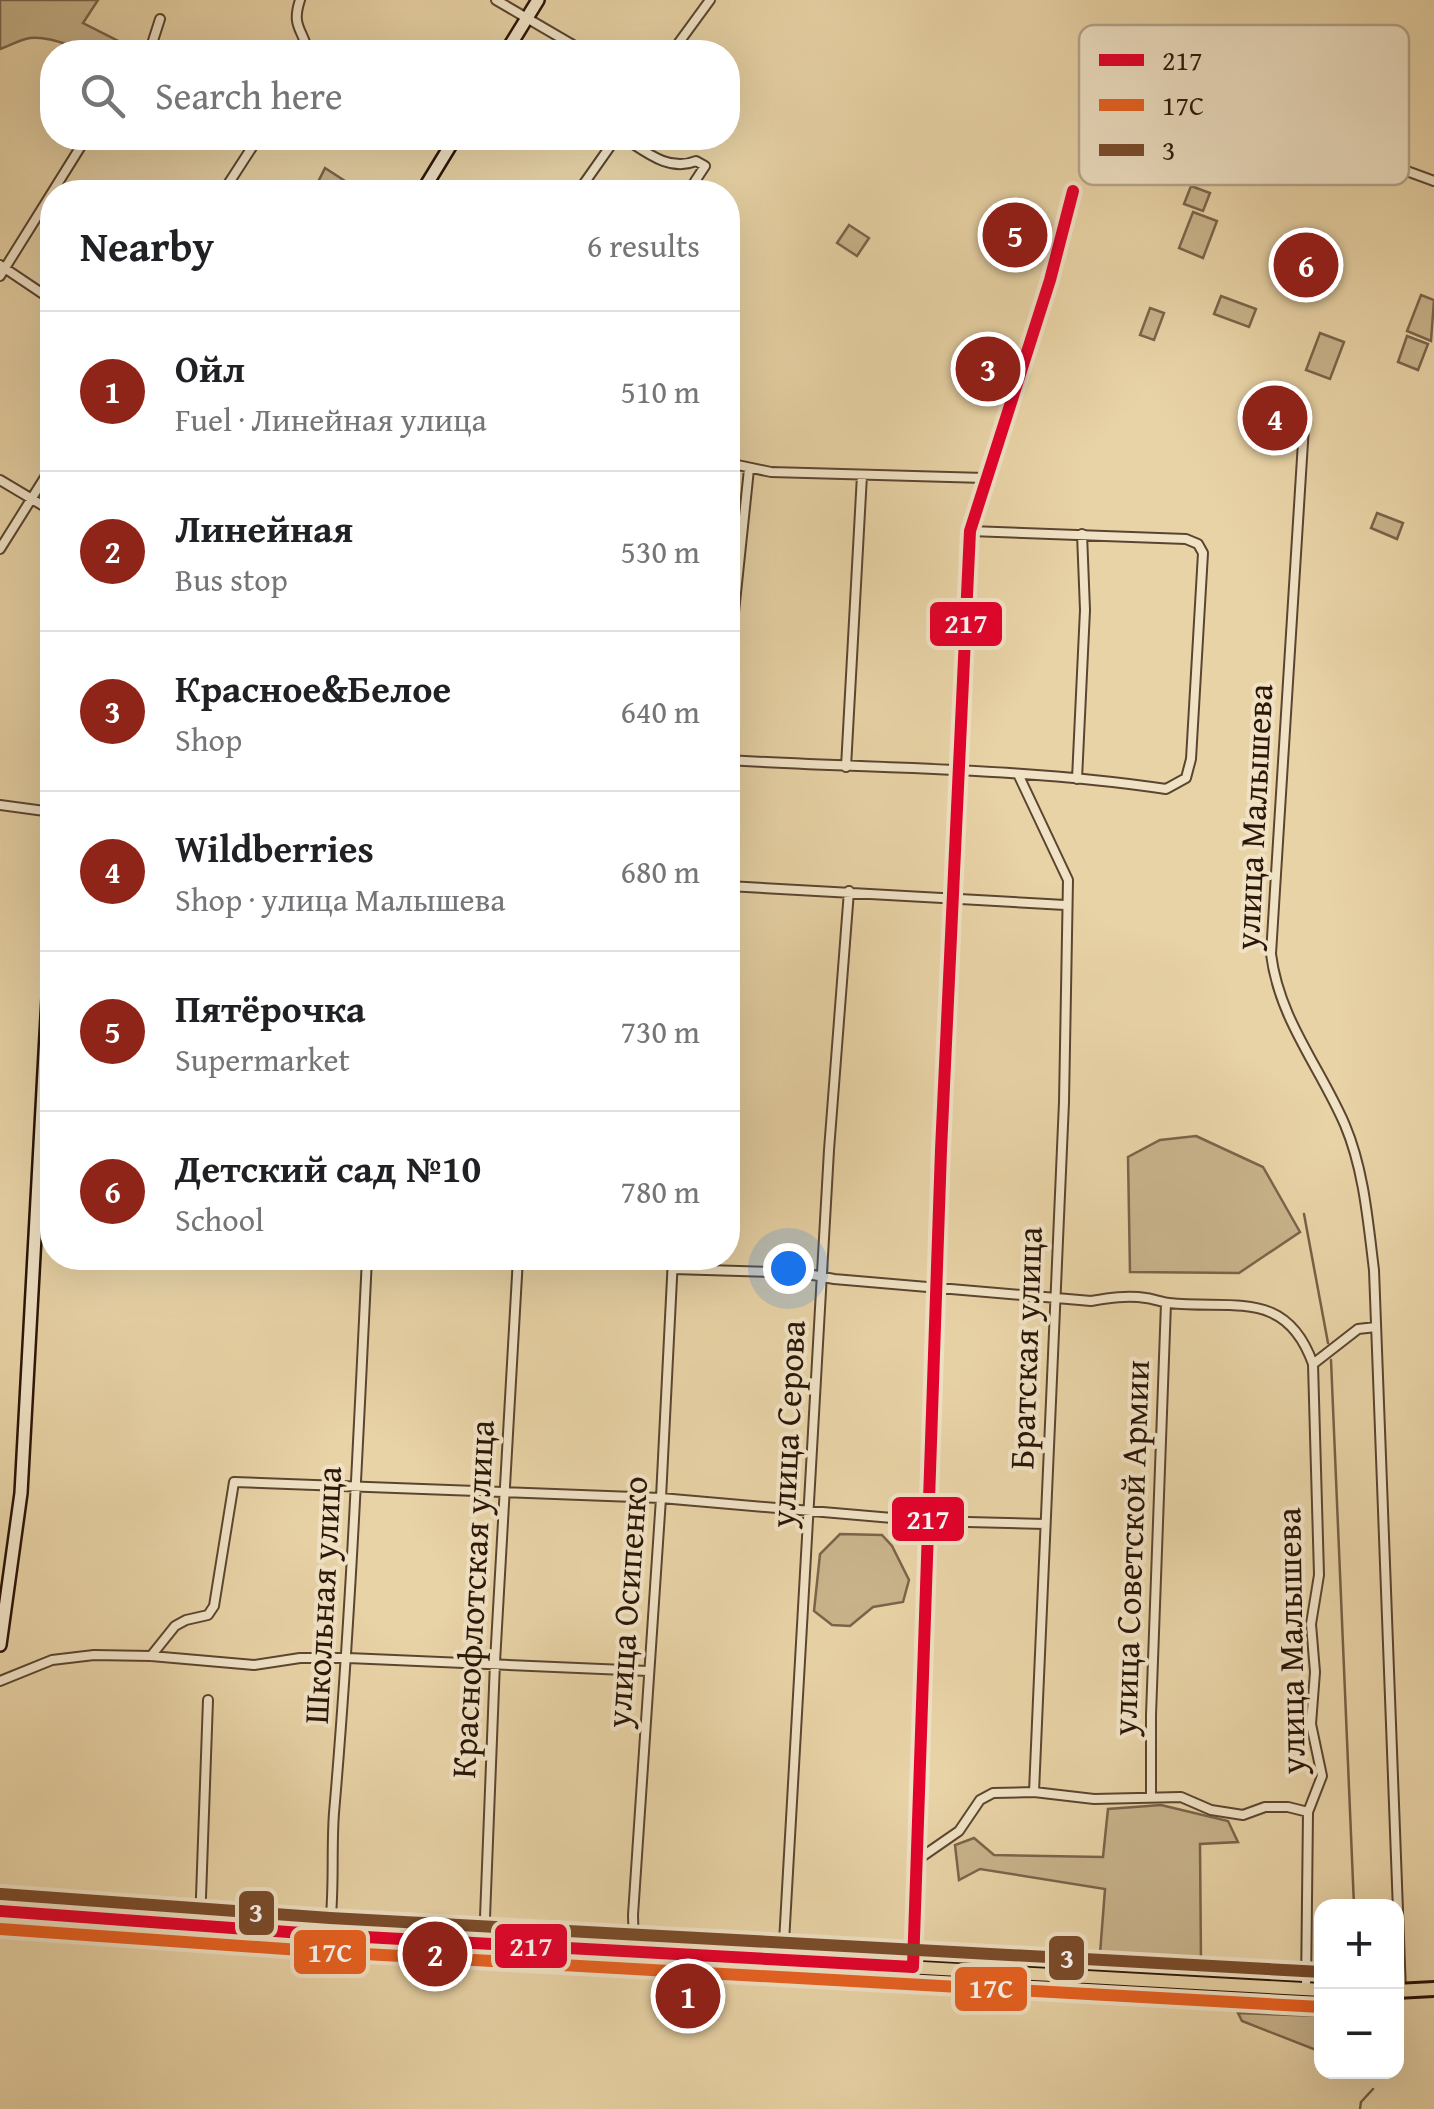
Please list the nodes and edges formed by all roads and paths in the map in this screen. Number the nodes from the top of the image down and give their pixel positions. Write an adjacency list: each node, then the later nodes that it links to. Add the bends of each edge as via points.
1 (300, 0): 8 (street, via 295,14)
2 (496, 0): 5 (street)
3 (538, 0): 5 (street)
4 (710, 0): 11 (street)
5 (526, 18): 9 (street); 10 (street)
6 (160, 19): 7 (street)
7 (153, 40)
8 (302, 40)
9 (513, 40)
10 (564, 40)
11 (681, 40)
12 (78, 150): 18 (street)
13 (250, 150): 19 (street)
14 (448, 150): 20 (street)
15 (608, 150): 21 (street)
16 (643, 150): 22 (street, via 683,166 696,160 705,166)
17 (1409, 171): 23 (street)
18 (59, 180)
19 (231, 180)
20 (429, 180)
21 (586, 180)
22 (696, 180)
23 (1434, 180)
24 (40, 210): 26 (street)
25 (1068, 220): 32 (street)
26 (2, 270): 27 (street)
27 (40, 293)
28 (1305, 410): 61 (street, улица Малышева, via 1271,954 1281,1002 1345,1125 1358,1167)
29 (740, 466): 30 (street)
30 (749, 468): 31 (street); 40 (street)
31 (862, 475): 32 (street); 42 (street)
32 (985, 478): 37 (street)
33 (0, 480): 35 (street)
34 (40, 486): 35 (street)
35 (33, 498): 36 (street); 39 (street)
36 (40, 503)
37 (970, 531): 38 (street); 43 (street)
38 (1082, 534): 45 (street); 45 (street, via 1186,539 1202,553 1186,778 1166,789)
39 (0, 549)
40 (740, 554)
41 (740, 761): 42 (street)
42 (846, 768): 43 (street)
43 (957, 769): 44 (street); 50 (street)
44 (1018, 774): 45 (street); 51 (street, Братская улица, via 1068,880)
45 (1078, 779)
46 (0, 804): 47 (street)
47 (40, 810)
48 (740, 886): 49 (street)
49 (848, 891): 50 (street); 57 (street, улица Серова)
50 (950, 897): 51 (street); 58 (street)
51 (1066, 906): 59 (street, Братская улица)
52 (40, 1145): 69 (street, via 21,1494)
53 (366, 1270): 63 (street, Школьная улица)
54 (517, 1270): 64 (street, Краснофлотская улица)
55 (673, 1270): 65 (street, улица Осипенко)
56 (706, 1270): 57 (street)
57 (822, 1277): 58 (street); 66 (street, улица Серова)
58 (937, 1286): 59 (street); 67 (street)
59 (1053, 1298): 60 (street, via 1122,1296); 68 (street, Братская улица)
60 (1166, 1303): 62 (street, via 1254,1304 1304,1338); 77 (street, улица Советской Армии)
61 (1376, 1327): 62 (street, via 1358,1329); 89 (street, улица Малышева)
62 (1313, 1364): 78 (street, улица Малышева, via 1318,1576 1311,1724 1322,1776)
63 (356, 1486): 64 (street); 70 (street, via 234,1482 214,1606 208,1615 175,1626); 71 (street, Школьная улица)
64 (504, 1494): 65 (street); 72 (street, Краснофлотская улица)
65 (661, 1498): 66 (street); 73 (street, улица Осипенко)
66 (811, 1509): 67 (street); 87 (street, улица Серова)
67 (927, 1521): 68 (street); 79 (street)
68 (1046, 1524): 76 (street, Братская улица)
69 (0, 1646)
70 (151, 1656): 71 (street, via 254,1665); 74 (street, via 52,1660)
71 (348, 1658): 72 (street); 84 (street, Школьная улица)
72 (495, 1662): 73 (street); 85 (street, Краснофлотская улица)
73 (648, 1671): 86 (street, улица Осипенко)
74 (0, 1681)
75 (208, 1700): 83 (street)
76 (1034, 1792): 77 (street, via 1094,1799); 79 (street, via 993,1793 980,1800 959,1831)
77 (1152, 1795): 78 (street, via 1242,1815 1265,1807)
78 (1308, 1812): 90 (street, улица Малышева)
79 (920, 1858): 88 (street)
80 (0, 1911): 81 (main road)
81 (90, 1919): 82 (main road); 83 (main road)
82 (0, 1921)
83 (200, 1925): 84 (main road)
84 (329, 1935): 85 (main road)
85 (484, 1943): 86 (main road)
86 (634, 1950): 87 (main road)
87 (783, 1960): 88 (main road)
88 (913, 1967): 90 (main road)
89 (1399, 1989)
90 (1306, 1990): 91 (main road)
91 (1314, 1990)
92 (1434, 1990): 93 (main road)
93 (1404, 1991)

